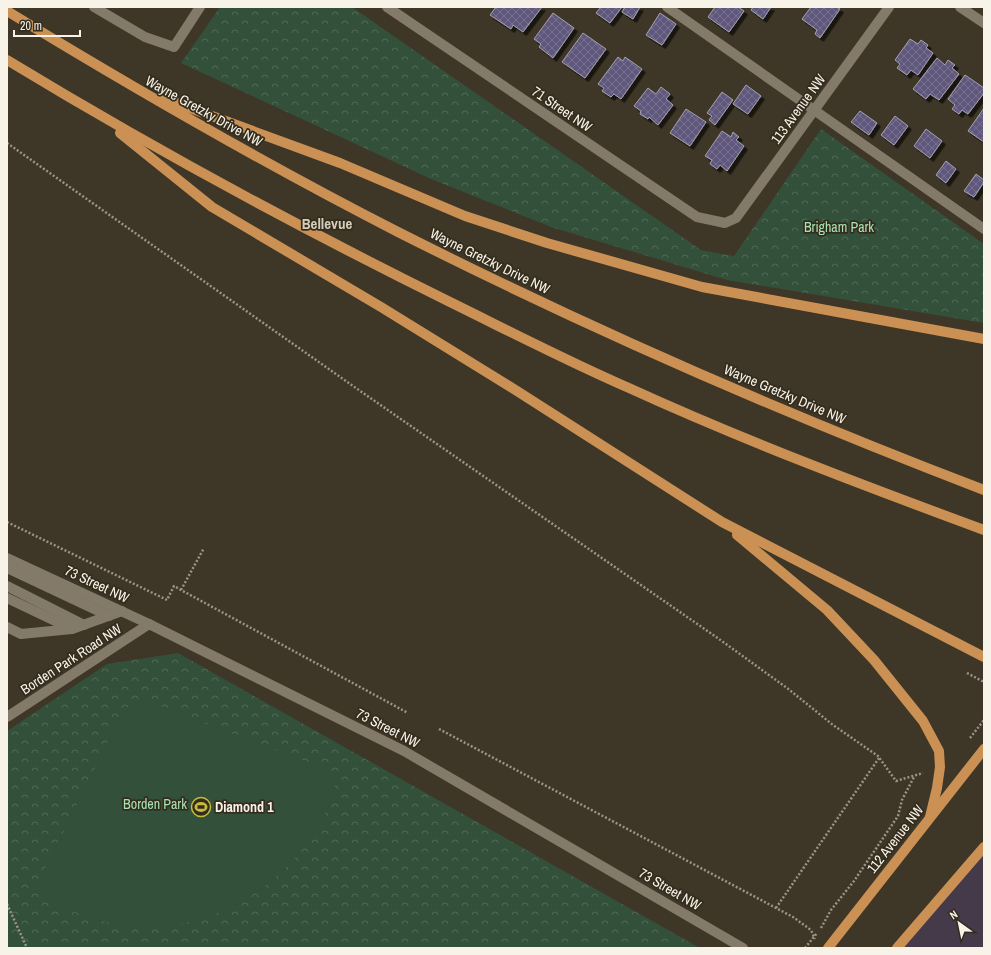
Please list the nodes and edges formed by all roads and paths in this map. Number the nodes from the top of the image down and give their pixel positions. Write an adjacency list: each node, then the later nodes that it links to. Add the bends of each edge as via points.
1 (94, 7): 2 (street, via 145,37 174,47)
2 (200, 7)
3 (387, 7): 14 (street, 71 Street NW, via 697,217)
4 (667, 7): 11 (street)
5 (889, 7): 11 (street, 113 Avenue NW)
6 (960, 7): 8 (street)
7 (7, 11): 10 (main road, Wayne Gretzky Drive NW)
8 (984, 23)
9 (7, 60): 12 (main road)
10 (129, 85): 16 (main road, via 340,164 465,216 547,243 702,287); 17 (main road, Wayne Gretzky Drive NW, via 391,228 527,295 787,411)
11 (814, 111): 14 (street, 113 Avenue NW, via 736,218); 15 (street)
12 (97, 114): 19 (main road, via 212,207 463,357); 20 (main road, via 235,192 376,266 623,385 778,451)
13 (7, 143): 40 (path, via 719,639)
14 (726, 223)
15 (984, 229)
16 (984, 339)
17 (984, 490)
18 (7, 522): 25 (path, via 166,600 174,586)
19 (722, 522): 33 (main road); 41 (main road, via 827,610 874,660 923,721 938,751 940,767)
20 (984, 530)
21 (204, 548): 25 (path)
22 (7, 558): 27 (street, 73 Street NW)
23 (7, 568): 28 (street)
24 (7, 586): 30 (street)
25 (181, 590): 36 (path)
26 (7, 598): 32 (street)
27 (122, 611): 28 (street); 29 (street, 73 Street NW)
28 (109, 616): 30 (street)
29 (149, 624): 37 (street, Borden Park Road NW); 49 (street, 73 Street NW, via 404,751)
30 (84, 625): 32 (street)
31 (7, 627): 32 (street, via 21,634)
32 (72, 628)
33 (984, 657)
34 (967, 674): 35 (path)
35 (984, 682)
36 (408, 713)
37 (7, 717)
38 (439, 730): 46 (path)
39 (984, 748): 41 (main road, 112 Avenue NW)
40 (879, 758): 46 (path); 47 (path, via 896,780 914,776 902,800 898,816 831,910 820,931)
41 (930, 817): 51 (main road, 112 Avenue NW)
42 (984, 846): 44 (main road)
43 (984, 856): 44 (main road)
44 (955, 881): 52 (main road)
45 (7, 904): 48 (path)
46 (776, 908): 47 (path, via 806,926 811,930)
47 (813, 937): 50 (path)
48 (27, 948)
49 (744, 948)
50 (805, 948)
51 (828, 948)
52 (897, 948)

